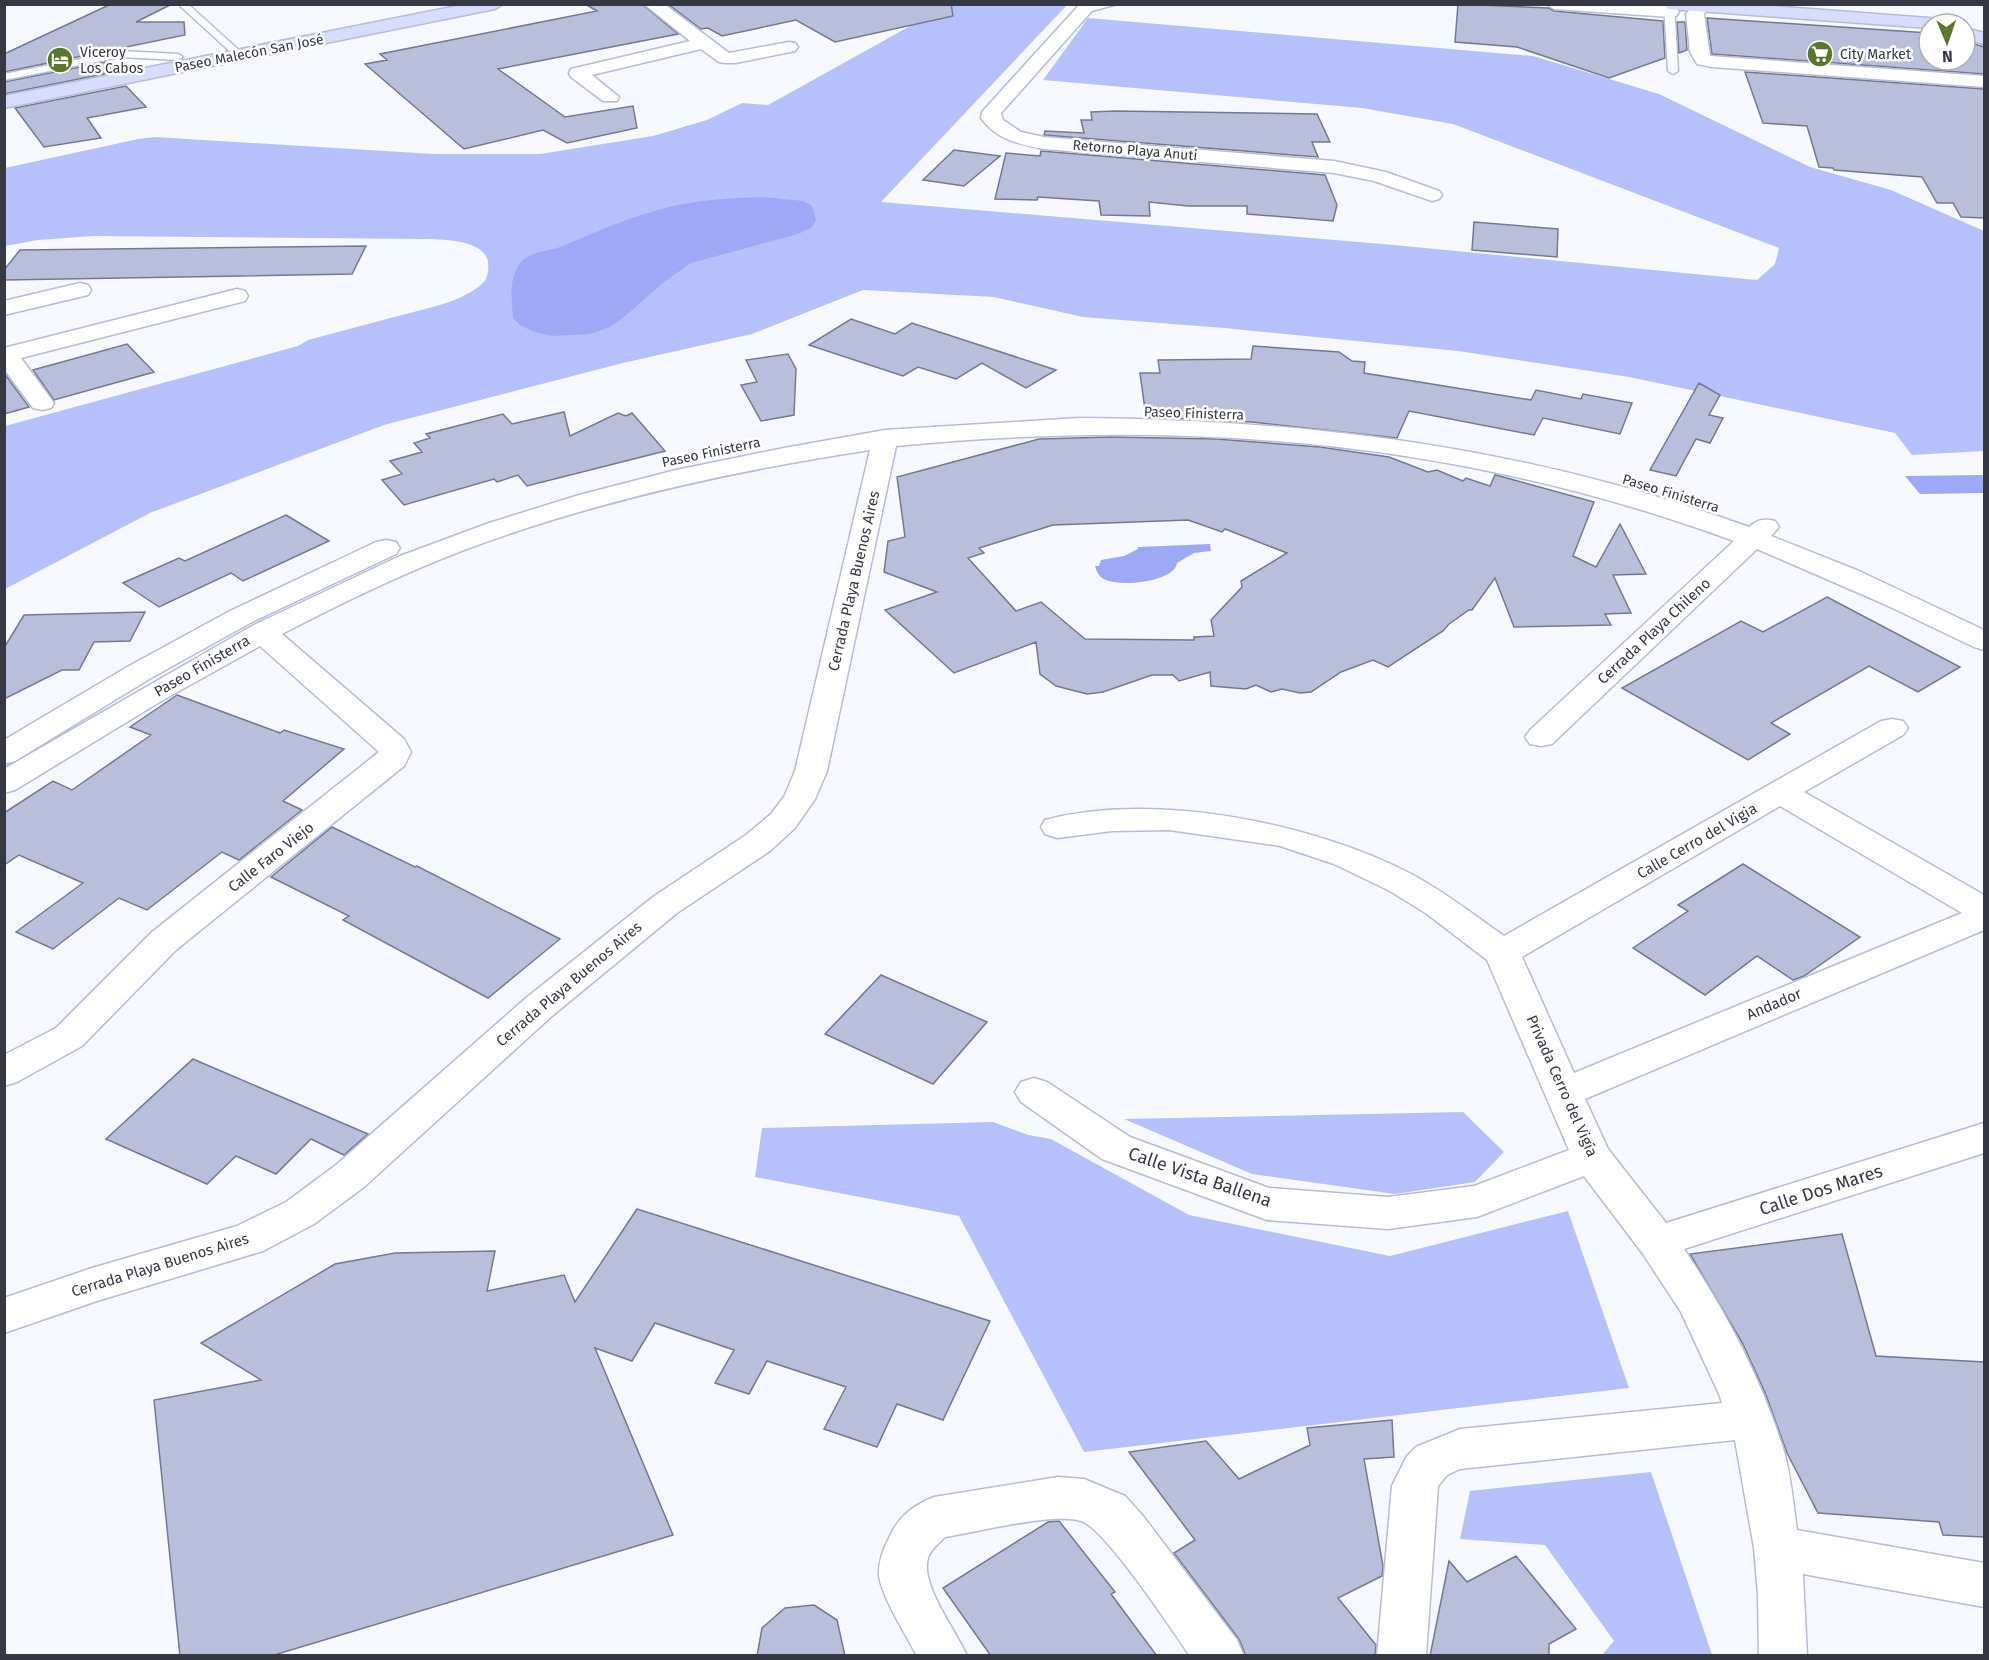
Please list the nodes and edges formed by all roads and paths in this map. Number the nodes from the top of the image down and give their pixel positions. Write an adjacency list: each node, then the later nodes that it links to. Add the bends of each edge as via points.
1 (182, 4): 14 (lane)
2 (443, 4): 11 (main road, Paseo Malecón San José)
3 (495, 4): 11 (main road, Paseo Malecón San José)
4 (652, 4): 12 (street)
5 (1114, 4): 8 (lane)
6 (1554, 4): 9 (street)
7 (1703, 5): 9 (main road); 10 (main road); 18 (street, via 1695,14 1703,60)
8 (1087, 7): 22 (street, Retorno Playa Anuti, via 992,112 991,118 1000,128 1024,139 1044,142 1334,167 1379,176)
9 (1669, 7): 16 (lane)
10 (1917, 23)
11 (286, 41): 14 (main road, Paseo Malecón San José)
12 (703, 43): 13 (street, via 728,58); 20 (street, via 578,73)
13 (789, 47)
14 (235, 51): 15 (main road, Paseo Malecón San José); 21 (main road, Paseo Malecón San José)
15 (178, 57): 17 (lane, via 121,54); 19 (main road, Paseo Malecón San José)
16 (1673, 71)
17 (4, 77)
18 (1984, 82)
19 (4, 90)
20 (610, 97)
21 (4, 102)
22 (1432, 195)
23 (80, 290): 25 (street)
24 (237, 296): 26 (street)
25 (4, 308)
26 (5, 355): 27 (street)
27 (42, 403)
28 (885, 438): 29 (street, Paseo Finisterra, via 1041,427 1187,426 1269,431 1424,450); 31 (street, Paseo Finisterra, via 695,472); 50 (street, Cerrada Playa Buenos Aires, via 811,771 799,799 783,821 758,843 666,905 538,1006 350,1176 300,1213 249,1239 92,1285)
29 (1621, 486): 30 (street, Paseo Finisterra); 31 (street, Paseo Finisterra, via 1491,446 1281,417 1162,411 966,414 808,432 640,466 525,499)
30 (1759, 531): 32 (street, Paseo Finisterra, via 1871,567); 34 (street, Paseo Finisterra); 36 (street, Cerrada Playa Chileno)
31 (397, 555): 33 (street, Paseo Finisterra); 37 (street, Paseo Finisterra, via 240,617)
32 (1984, 620)
33 (262, 632): 38 (street, Paseo Finisterra); 44 (street, Calle Faro Viejo, via 393,746 393,759 164,941 69,1037)
34 (1984, 641)
35 (1892, 728): 39 (street, Calle Cerro del Vigia)
36 (1541, 737)
37 (4, 754)
38 (4, 783)
39 (1780, 793): 41 (street); 43 (street, Calle Cerro del Vigia)
40 (1057, 827): 43 (street, Privada Cerro del Vigía, via 1112,820 1169,820 1284,836 1346,856 1402,883)
41 (1984, 910)
42 (1984, 917): 46 (street, Andador)
43 (1502, 953): 46 (street, Privada Cerro del Vigía)
44 (4, 1072)
45 (1034, 1092): 48 (street, Calle Vista Ballena, via 1116,1148 1267,1204 1388,1213 1478,1201)
46 (1564, 1092): 48 (street, Privada Cerro del Vigía)
47 (1984, 1138): 49 (street, Calle Dos Mares)
48 (1592, 1157): 49 (street, Privada Cerro del Vigía)
49 (1657, 1242): 51 (street, Privada Cerro del Vigía, via 1697,1302)
50 (4, 1316)
51 (1749, 1419): 52 (street, Privada Cerro del Vigía, via 1761,1450); 56 (street, via 1460,1449 1438,1455 1422,1467 1415,1486)
52 (1777, 1548): 53 (street); 57 (street, Privada Cerro del Vigía)
53 (1984, 1585)
54 (943, 1656): 55 (street, via 903,1578 909,1543 918,1530 934,1518 1059,1497 1084,1500 1109,1511)
55 (1220, 1656)
56 (1401, 1656)
57 (1783, 1656)

